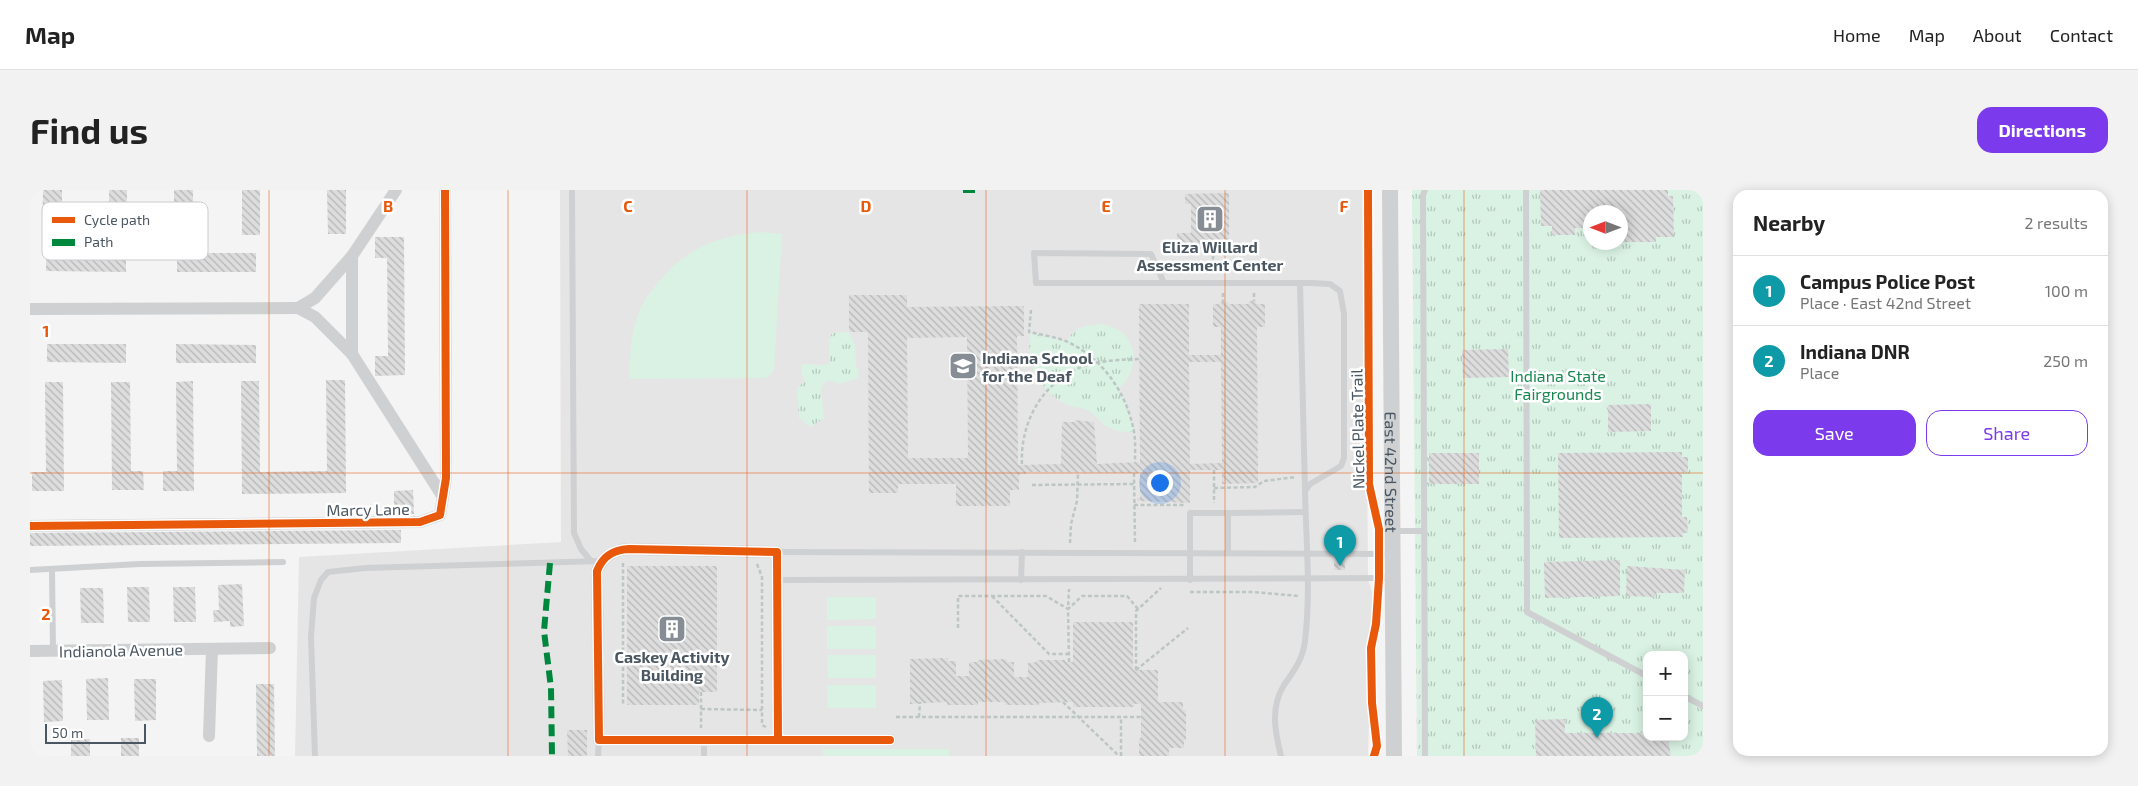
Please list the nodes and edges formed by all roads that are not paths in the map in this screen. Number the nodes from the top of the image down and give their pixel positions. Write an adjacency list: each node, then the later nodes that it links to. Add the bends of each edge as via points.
1 (396, 190): 7 (street)
2 (445, 190): 14 (street, Marcy Lane, via 446,478)
3 (572, 190): 26 (lane, via 574,533 581,549)
4 (1390, 190): 18 (street, East 42nd Street)
5 (1425, 190): 19 (lane)
6 (1526, 190): 39 (lane, via 1527,612)
7 (352, 256): 10 (street, via 316,298); 12 (street)
8 (1164, 283): 8 (lane, via 1151,254 1034,252 1036,282); 9 (lane)
9 (1300, 283): 13 (lane); 13 (lane, via 1330,284 1340,291 1344,314 1344,458 1342,466 1310,484)
10 (298, 308): 11 (street); 12 (street, via 315,318)
11 (30, 309)
12 (352, 354): 14 (street)
13 (1305, 491): 15 (lane)
14 (443, 496): 17 (street, Marcy Lane, via 440,515 420,522)
15 (1305, 512): 16 (lane); 24 (lane)
16 (1228, 513): 22 (lane, via 1190,513); 23 (lane)
17 (30, 526)
18 (1392, 531): 19 (lane); 25 (street, East 42nd Street)
19 (1424, 531): 52 (lane)
20 (777, 552): 21 (lane); 26 (street, via 629,549 615,550); 31 (street)
21 (1022, 552): 22 (lane); 32 (lane)
22 (1190, 553): 23 (lane); 33 (lane)
23 (1228, 553): 24 (lane)
24 (1306, 553): 25 (lane); 34 (lane)
25 (1393, 554): 30 (street, East 42nd Street)
26 (596, 561): 45 (street); 47 (lane, via 355,568 328,572 314,598 311,637)
27 (283, 562): 29 (lane, via 140,564)
28 (30, 570): 29 (lane)
29 (52, 570): 37 (lane)
30 (1393, 578): 34 (lane); 51 (street, East 42nd Street)
31 (777, 580): 32 (lane); 43 (street)
32 (1021, 580): 33 (lane)
33 (1190, 580): 34 (lane)
34 (1308, 580): 50 (lane, via 1305,643 1297,668 1283,687 1275,711 1275,732)
35 (270, 648): 36 (street, Indianola Avenue)
36 (212, 649): 37 (street, Indianola Avenue); 42 (street)
37 (53, 650): 38 (street, Indianola Avenue)
38 (30, 651)
39 (1643, 674)
40 (1688, 698): 41 (lane)
41 (1703, 706)
42 (209, 736)
43 (778, 737): 44 (street); 46 (street)
44 (702, 739): 45 (street); 49 (lane)
45 (599, 740): 48 (lane)
46 (890, 740)
47 (315, 756)
48 (598, 756)
49 (704, 756)
50 (1281, 756)
51 (1394, 756)
52 (1425, 756)

